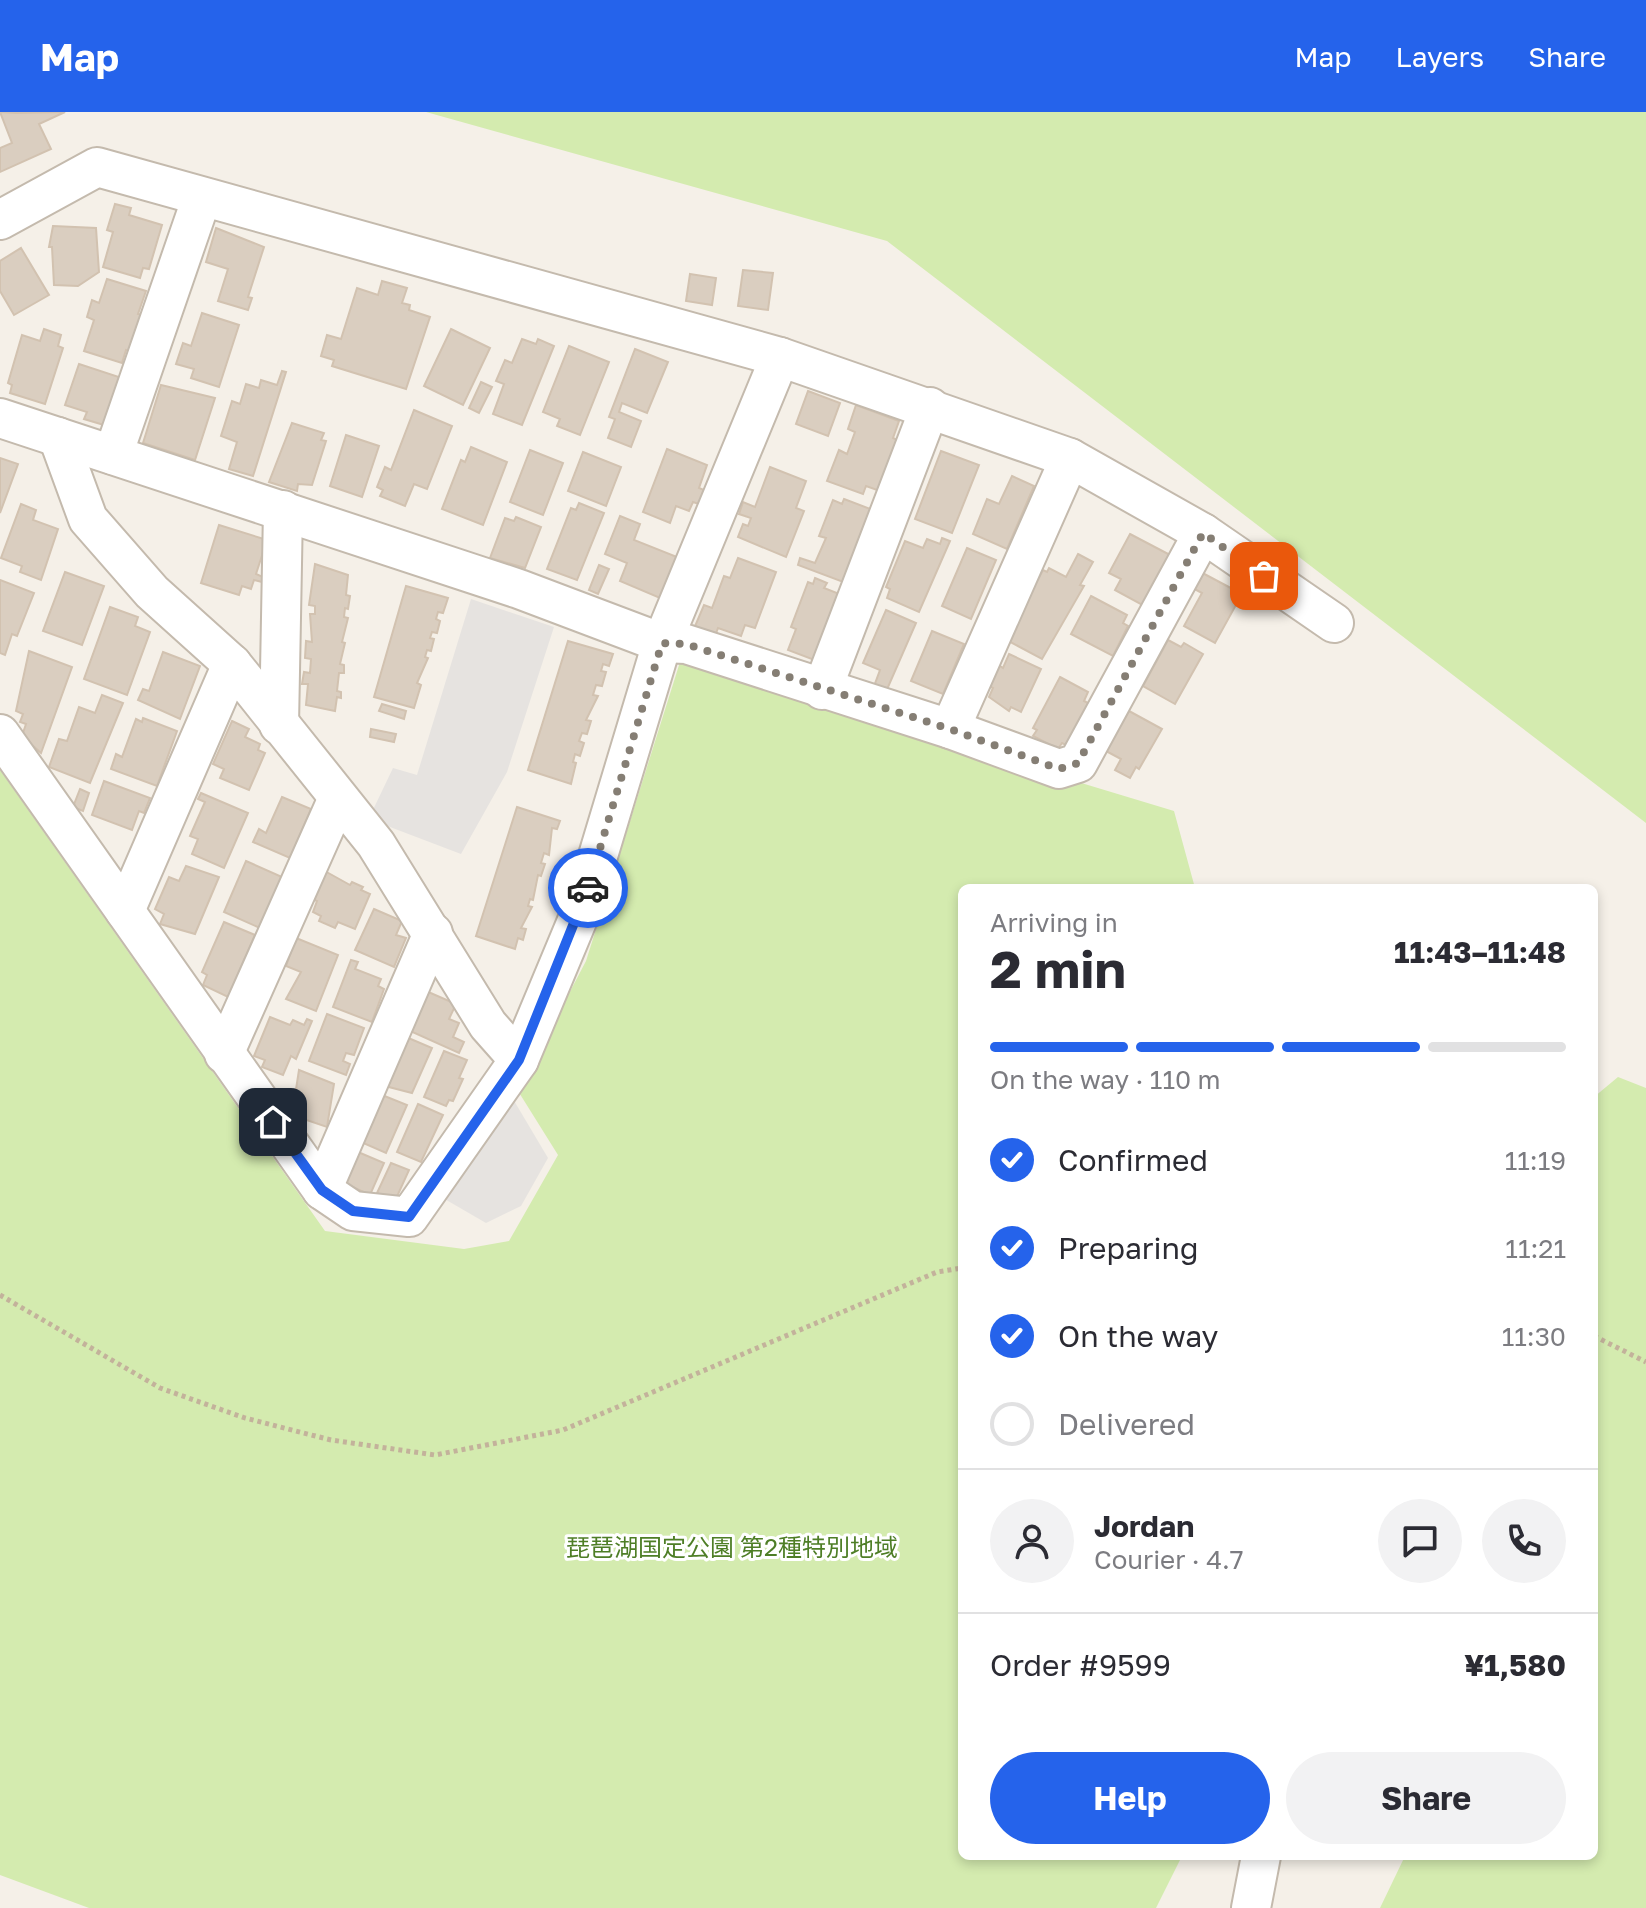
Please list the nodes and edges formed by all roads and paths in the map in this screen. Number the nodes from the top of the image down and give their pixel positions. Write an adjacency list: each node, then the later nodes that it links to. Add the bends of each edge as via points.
1 (202, 197): 2 (street, via 97,167); 3 (street); 7 (street)
2 (0, 220)
3 (780, 357): 4 (street); 12 (street)
4 (930, 407): 8 (street); 14 (street)
5 (0, 418): 6 (street)
6 (58, 437): 7 (street); 13 (street, via 88,519 152,592)
7 (113, 455): 9 (street)
8 (1070, 458): 10 (street); 16 (street)
9 (283, 510): 12 (street); 15 (street)
10 (1203, 533): 11 (street); 16 (street, via 1078,763 1059,769)
11 (1334, 623)
12 (662, 643): 14 (street, via 686,644); 22 (street, via 582,909)
13 (232, 664): 15 (street); 19 (street)
14 (822, 690): 16 (street)
15 (279, 725): 18 (street)
16 (950, 729)
17 (0, 734): 19 (street)
18 (338, 798): 20 (street, via 376,844); 21 (street)
19 (125, 911): 21 (street)
20 (433, 933): 22 (street, via 488,1025); 23 (street)
21 (224, 1054): 23 (street)
22 (519, 1060): 23 (street, via 409,1217 353,1211)
23 (322, 1190)
24 (958, 1269): 25 (path, via 937,1272 563,1430 435,1455 331,1440 160,1388)
25 (0, 1295)
26 (1598, 1338): 27 (path)
27 (1646, 1362)
28 (1260, 1860): 29 (street)
29 (1251, 1908)

